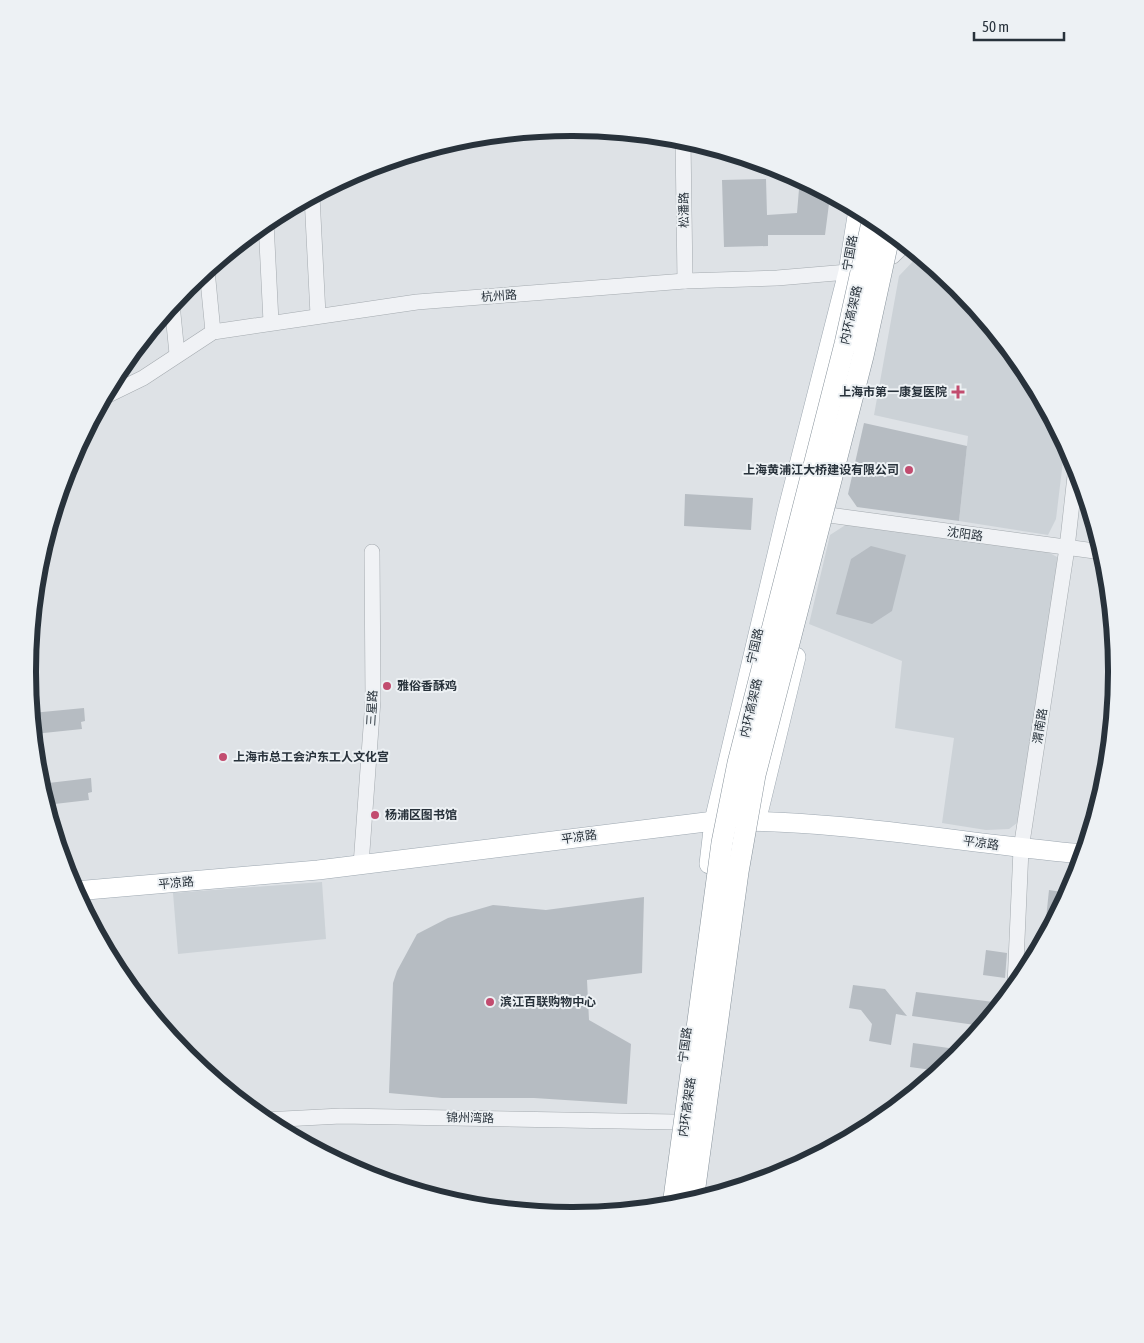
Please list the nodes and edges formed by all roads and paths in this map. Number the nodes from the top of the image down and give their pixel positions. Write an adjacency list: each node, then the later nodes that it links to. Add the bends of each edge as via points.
1 (683, 147): 10 (street, 松潘路)
2 (312, 203): 12 (street)
3 (857, 218): 8 (main road, 宁国路)
4 (871, 227): 33 (highway, 内环高架路, bridge, via 845,344 734,780 722,843)
5 (266, 231): 13 (street)
6 (888, 239): 32 (highway, 内环高架路, bridge, via 862,356 755,775 738,872)
7 (899, 250): 8 (street, 杭州路); 18 (main road)
8 (848, 272): 10 (street, 杭州路); 23 (main road, 宁国路, via 789,503)
9 (208, 279): 14 (street)
10 (685, 281): 12 (street, 杭州路, via 417,302)
11 (173, 314): 15 (street)
12 (318, 315): 13 (street, 杭州路)
13 (271, 322): 14 (street, 杭州路)
14 (213, 332): 15 (street, 杭州路)
15 (177, 354): 16 (street, 杭州路, via 143,378)
16 (116, 391)
17 (1074, 485): 19 (street, 渭南路)
18 (829, 515): 19 (street, 沈阳路); 22 (main road)
19 (1067, 548): 20 (street, 沈阳路); 24 (street, 渭南路)
20 (1093, 551)
21 (372, 552): 26 (street, 三星路, via 373,700)
22 (756, 820): 23 (main road, 平凉路); 24 (main road, 平凉路, via 899,832); 31 (main road, via 709,1111)
23 (714, 821): 26 (main road, 平凉路); 30 (main road, 宁国路)
24 (1021, 848): 25 (main road, 平凉路); 28 (street, 渭南路)
25 (1076, 853)
26 (361, 865): 27 (main road, 平凉路)
27 (83, 889)
28 (1017, 970)
29 (278, 1119): 30 (street, 锦州湾路, via 341,1116)
30 (675, 1122): 34 (main road, 宁国路)
31 (700, 1192)
32 (694, 1193)
33 (674, 1197)
34 (664, 1199)

